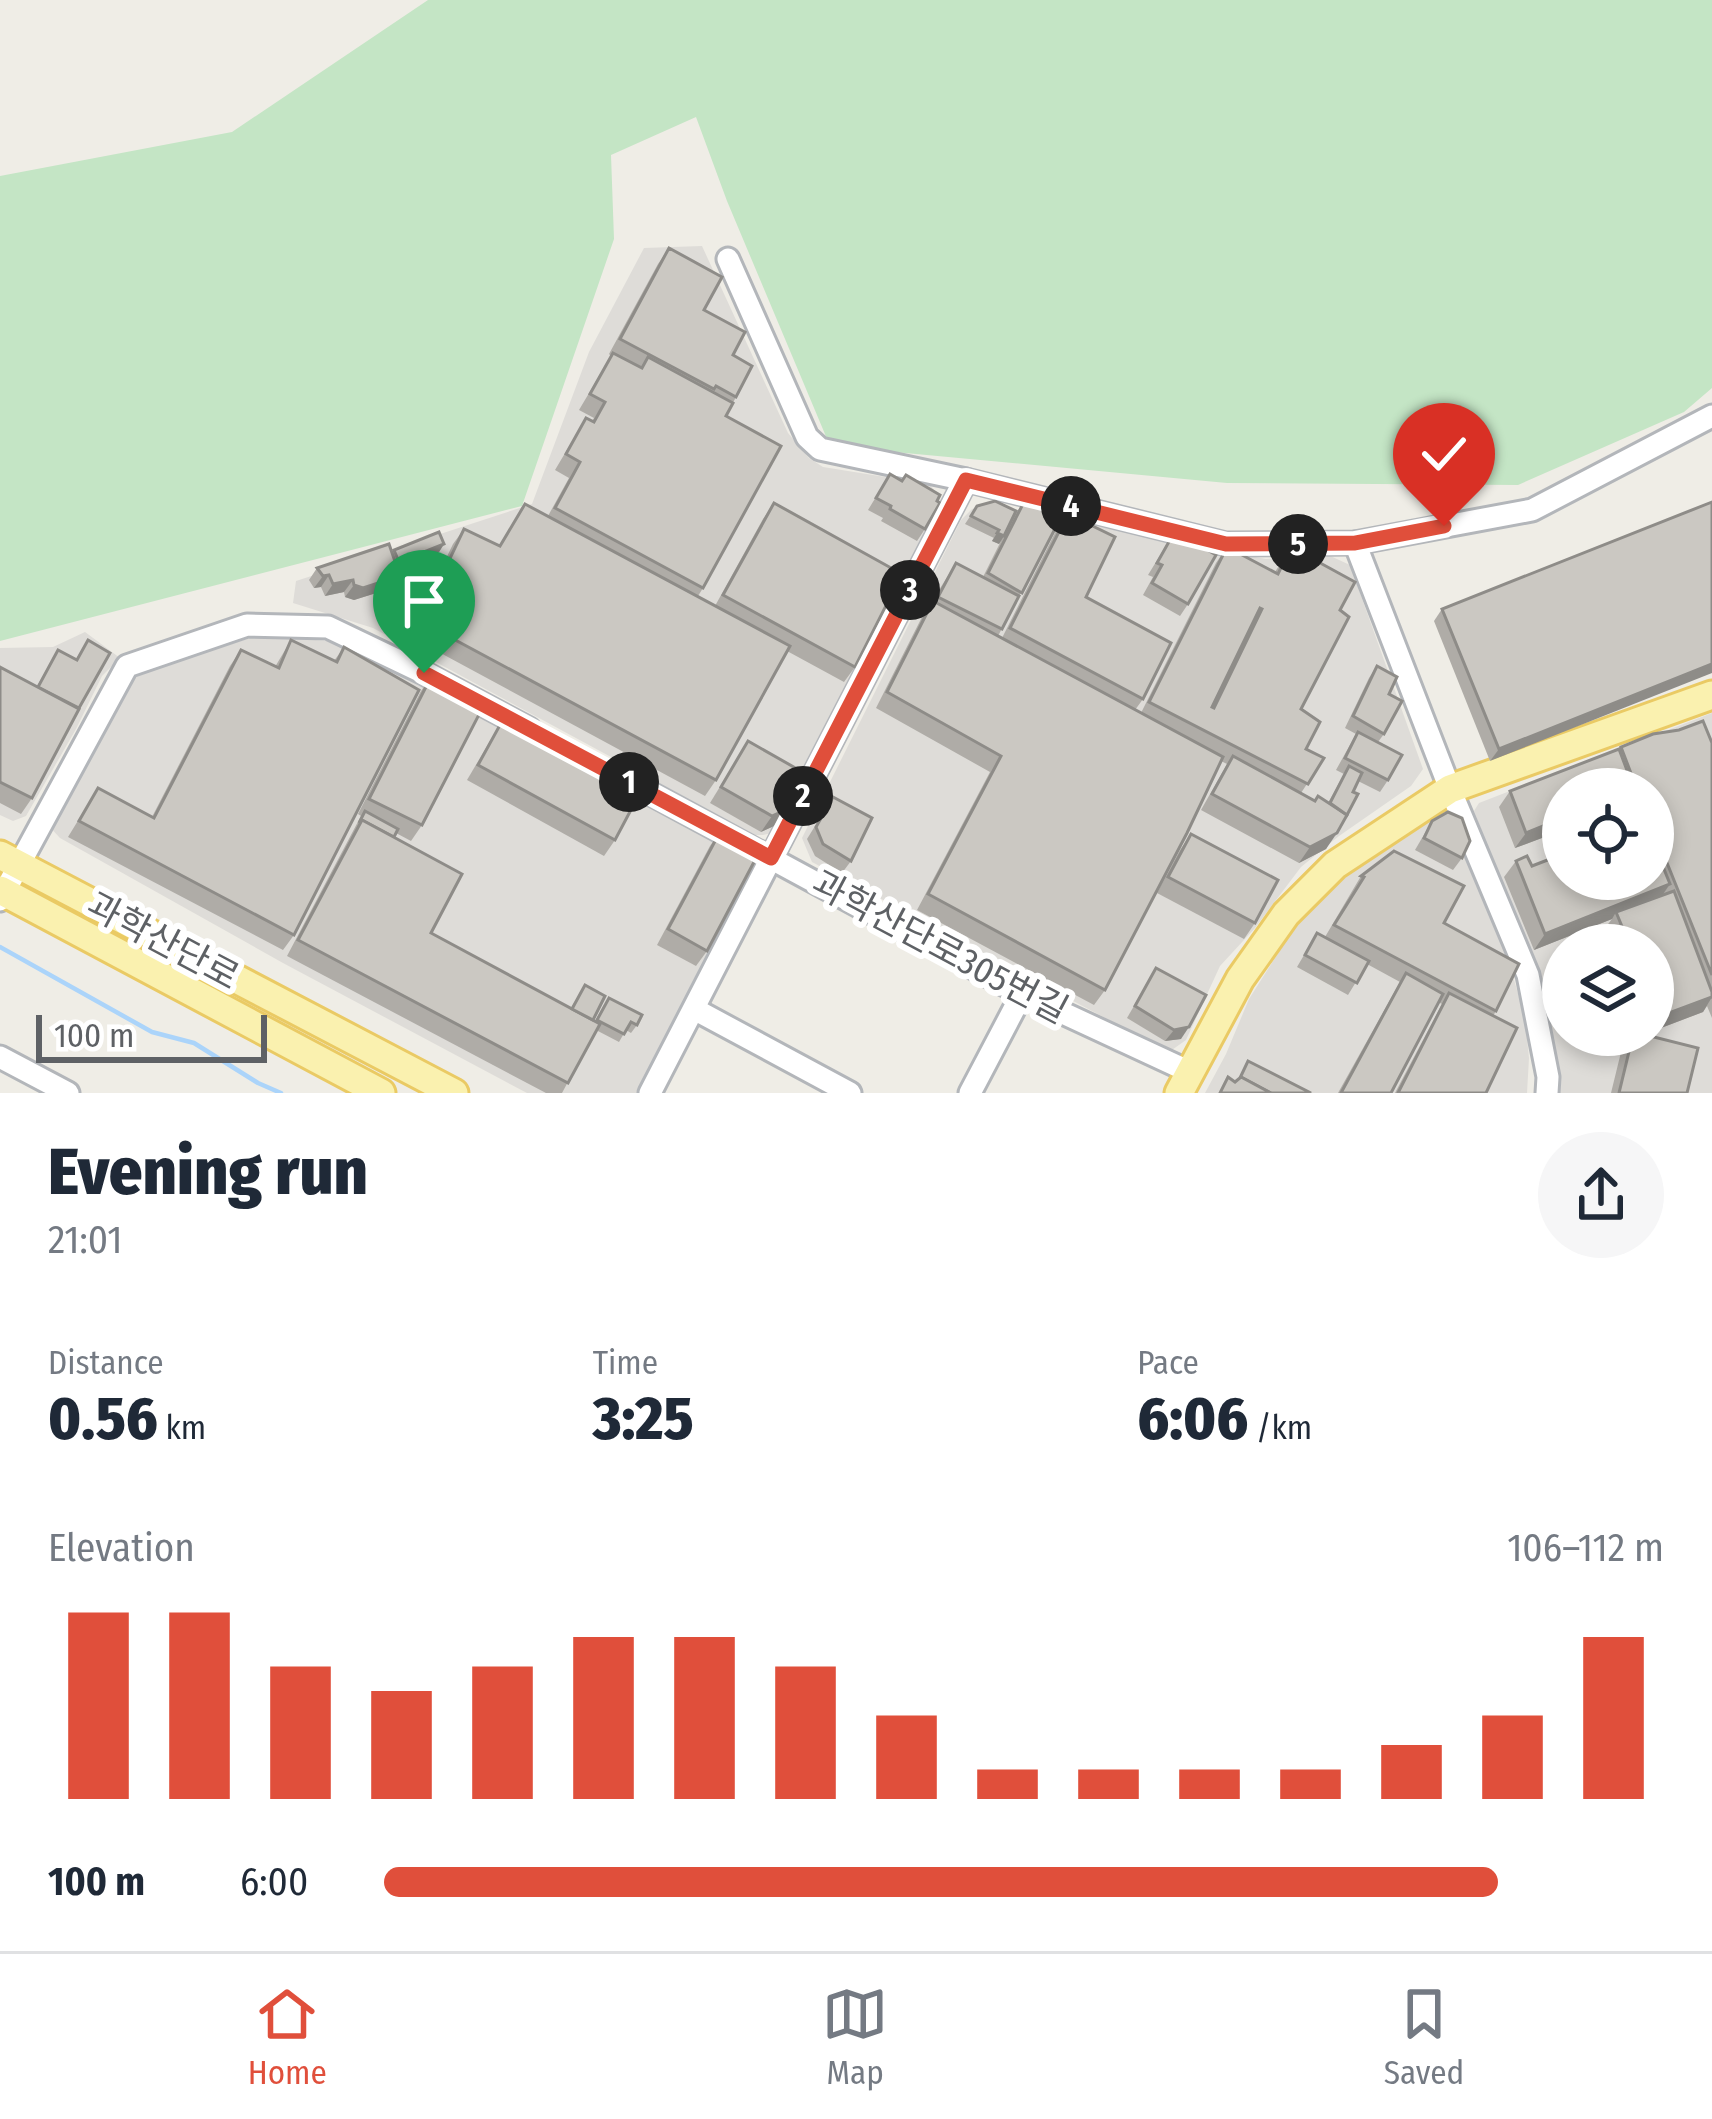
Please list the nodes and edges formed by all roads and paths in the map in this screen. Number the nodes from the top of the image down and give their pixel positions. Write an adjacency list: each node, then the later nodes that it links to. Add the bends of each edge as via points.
1 (728, 259): 3 (street, via 807,437 820,448)
2 (1712, 416): 4 (street, via 1532,510)
3 (966, 480): 4 (street, via 1226,544); 9 (street)
4 (1355, 543): 8 (street)
5 (1712, 695): 8 (main road)
6 (547, 738): 10 (street, via 328,627 247,625 127,666)
7 (608, 771): 9 (street, 과학산단로305번길)
8 (1450, 789): 14 (main road, via 1335,865 1286,914); 21 (street, via 1528,975)
9 (771, 858): 11 (street, 과학산단로305번길); 12 (street)
10 (5, 880): 16 (main road, 과학산단로); 17 (main road, 과학산단로)
11 (1022, 994): 14 (street, 과학산단로305번길); 20 (street)
12 (694, 1009): 18 (street); 19 (street)
13 (0, 1057): 15 (street)
14 (1184, 1082)
15 (68, 1093)
16 (381, 1093)
17 (454, 1093)
18 (650, 1093)
19 (850, 1093)
20 (970, 1093)
21 (1546, 1093)

